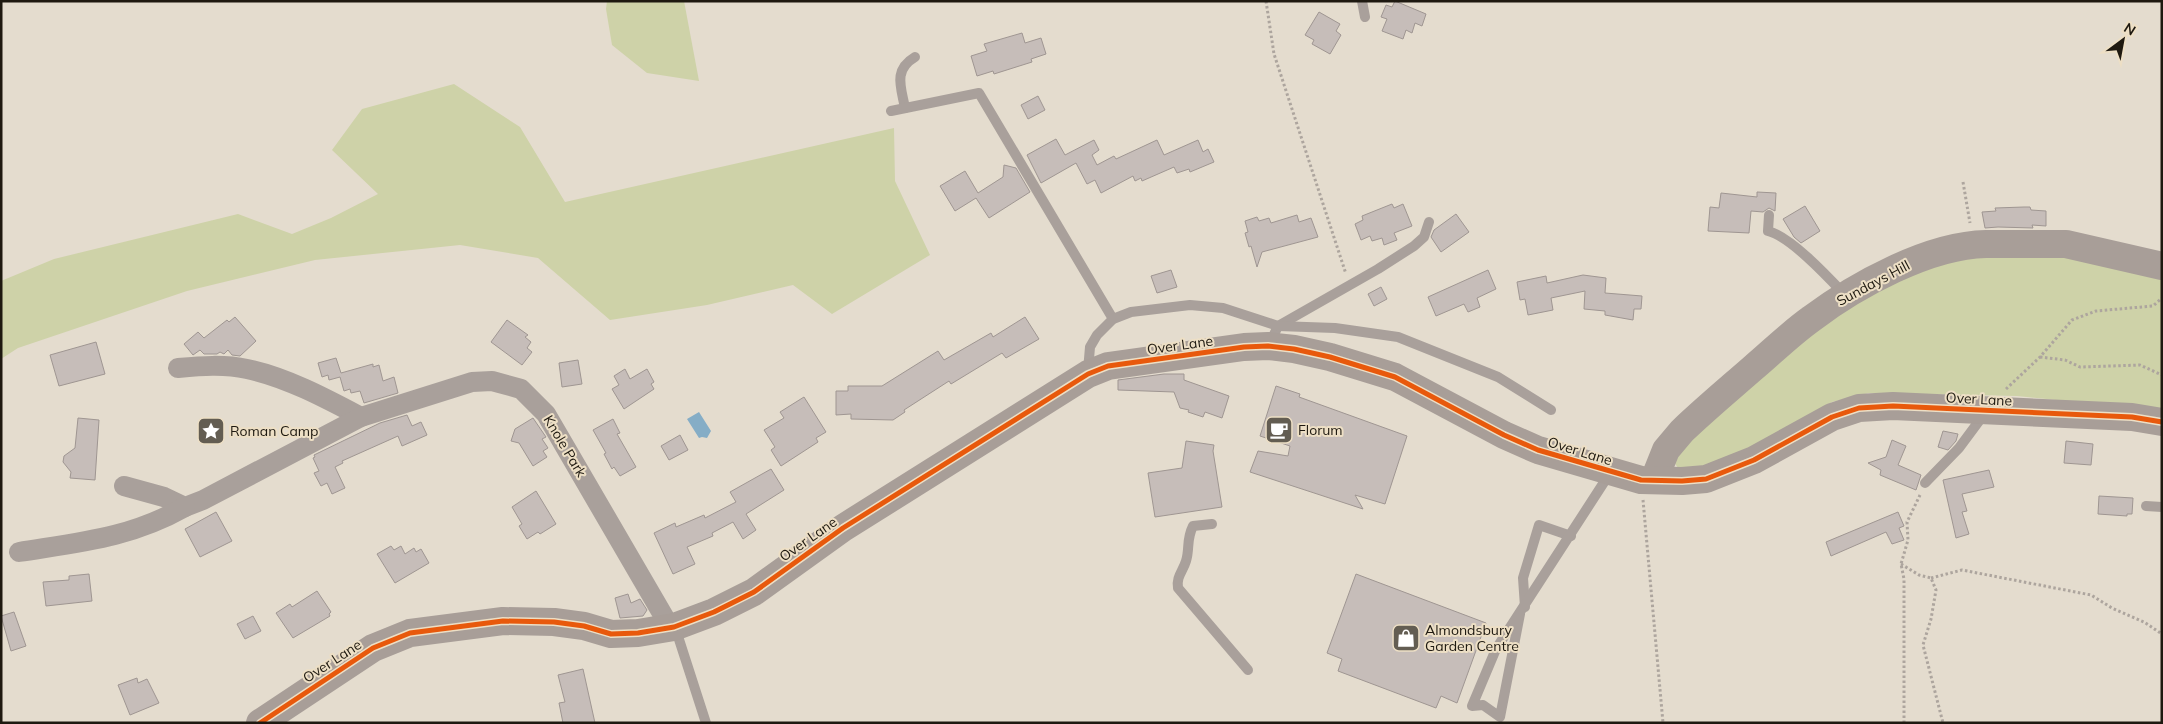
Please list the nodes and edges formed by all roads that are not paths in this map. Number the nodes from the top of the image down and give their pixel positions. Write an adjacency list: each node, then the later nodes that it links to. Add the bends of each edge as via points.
1 (1362, 1): 2 (lane)
2 (1365, 17)
3 (915, 57): 4 (lane, via 903,66 899,77)
4 (905, 108): 5 (lane); 10 (lane, via 979,93)
5 (891, 110)
6 (1769, 215): 9 (lane, via 1768,231 1791,245)
7 (1429, 222): 11 (lane, via 1424,237 1414,246)
8 (2162, 266): 9 (street, Sundays Hill, via 2066,244 1973,244 1940,251)
9 (1846, 296): 19 (street, Sundays Hill, via 1810,319 1693,421 1666,450)
10 (1113, 319): 11 (lane, via 1131,312 1190,306 1223,308); 13 (lane, via 1090,347)
11 (1273, 336): 13 (street, Over Lane, via 1244,347 1108,366); 14 (lane, via 1335,328 1398,337 1498,377); 18 (street, Over Lane, via 1294,349 1395,377 1504,436)
12 (178, 368): 16 (street, via 215,365 248,369 313,392)
13 (1088, 374): 29 (street, Over Lane, via 843,528 754,592 714,612)
14 (1552, 410)
15 (1987, 410): 17 (street, Over Lane, via 2132,417); 19 (street, Over Lane, via 1893,406 1859,408 1832,417 1754,460 1706,479); 20 (lane, via 1959,448)
16 (361, 417): 23 (street, Knole Park); 29 (street, Knole Park, via 472,382 492,380 521,389 546,414)
17 (2162, 422)
18 (1610, 472): 19 (street, Over Lane); 26 (lane)
19 (1648, 480)
20 (1925, 483)
21 (124, 486): 23 (street)
22 (2146, 506): 24 (lane)
23 (186, 507): 27 (street, Knole Park, via 116,536)
24 (2162, 507)
25 (1212, 524): 30 (lane, via 1193,526 1188,537 1186,561 1177,581 1178,588)
26 (1570, 536): 28 (lane); 28 (lane, via 1539,525 1523,578)
27 (20, 552)
28 (1522, 611): 28 (lane, via 1500,717 1483,705 1472,706 1496,649)
29 (672, 627): 31 (street, Over Lane, via 611,634 554,622 503,621 410,633 374,648); 32 (lane)
30 (1248, 670)
31 (260, 723)
32 (706, 723)

